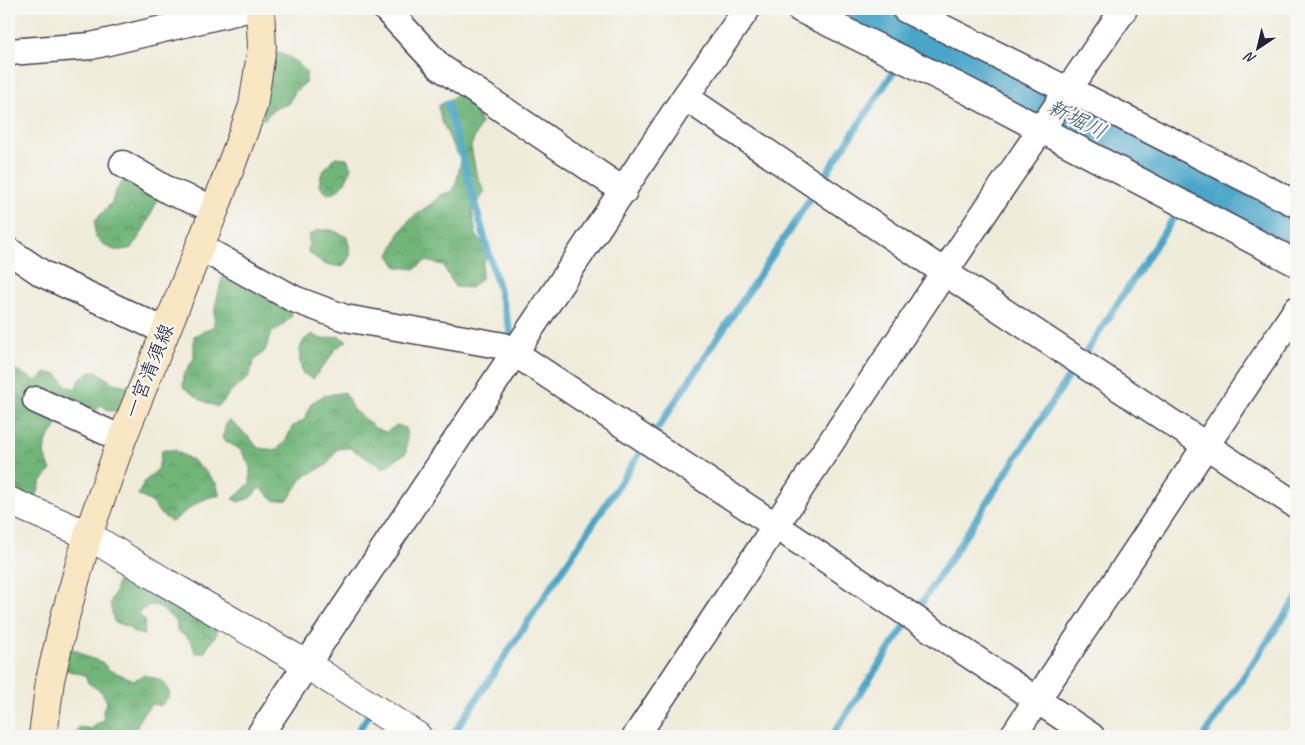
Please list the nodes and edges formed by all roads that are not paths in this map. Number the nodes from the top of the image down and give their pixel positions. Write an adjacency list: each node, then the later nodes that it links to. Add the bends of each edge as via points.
1 (247, 9): 8 (street, via 91,46)
2 (260, 9): 15 (main road, 一宮清須線, via 262,47 253,106)
3 (386, 9): 13 (street, via 440,68)
4 (747, 9): 10 (street)
5 (800, 9): 11 (street)
6 (905, 9): 9 (street)
7 (1124, 9): 9 (street)
8 (9, 52)
9 (1067, 90): 11 (street); 14 (street)
10 (685, 98): 13 (street); 19 (street)
11 (1040, 129): 18 (street); 19 (street)
12 (123, 164): 15 (street, via 171,192)
13 (624, 191): 22 (street)
14 (1296, 204)
15 (215, 209): 16 (main road, 一宮清須線)
16 (200, 247): 21 (main road, 一宮清須線); 22 (street, via 294,299 344,318 504,346)
17 (9, 251): 21 (street, via 43,274)
18 (1296, 263)
19 (944, 272): 25 (street); 28 (street)
20 (1296, 310): 25 (street)
21 (165, 331): 24 (main road, 一宮清須線)
22 (515, 354): 28 (street); 30 (street)
23 (36, 400): 24 (street)
24 (122, 439): 29 (main road, 一宮清須線)
25 (1207, 446): 27 (street); 31 (street)
26 (9, 501): 29 (street)
27 (1296, 505)
28 (776, 526): 31 (street); 35 (street)
29 (88, 535): 30 (street); 32 (main road, 一宮清須線, via 50,680)
30 (306, 664): 33 (street); 34 (street)
31 (1036, 700): 36 (street); 37 (street)
32 (42, 736)
33 (259, 736)
34 (417, 736)
35 (636, 736)
36 (1013, 736)
37 (1091, 736)

